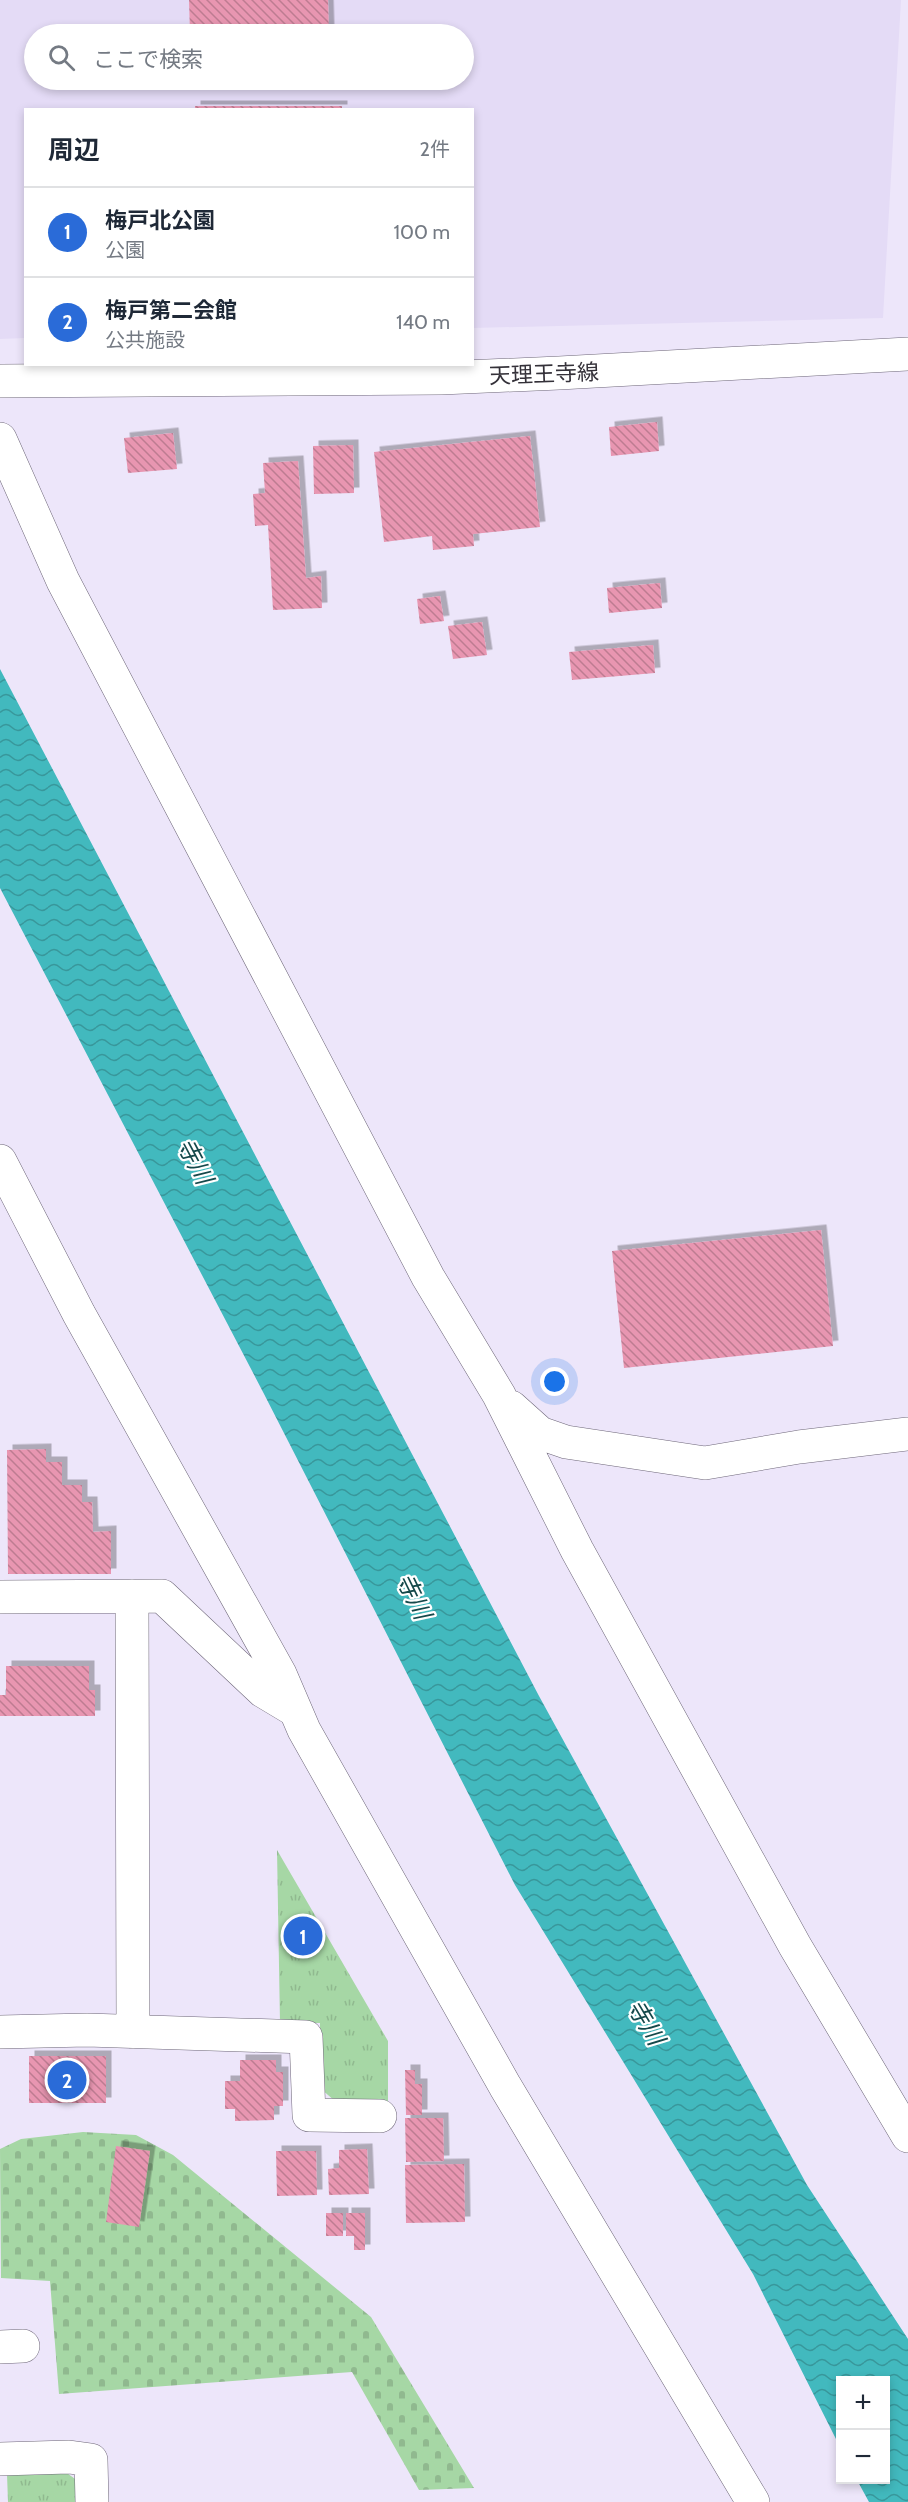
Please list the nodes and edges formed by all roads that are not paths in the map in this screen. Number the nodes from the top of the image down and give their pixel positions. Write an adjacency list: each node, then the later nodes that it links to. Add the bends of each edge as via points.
1 (908, 354): 2 (street, 天理王寺線, via 453,377)
2 (0, 381)
3 (0, 439): 5 (street, via 68,592 428,1277)
4 (0, 1161): 9 (street, via 79,1314 280,1674)
5 (499, 1395): 6 (street, via 540,1432 566,1442 705,1463); 13 (street, via 655,1694 795,1946)
6 (908, 1434)
7 (132, 1596): 8 (street); 9 (street, via 162,1596 263,1690); 11 (street)
8 (0, 1597)
9 (294, 1709): 16 (street, via 504,2086)
10 (0, 2032): 11 (street)
11 (133, 2032): 12 (street, via 306,2037 309,2115)
12 (380, 2116)
13 (908, 2136)
14 (0, 2459): 15 (street, via 91,2460)
15 (92, 2502)
16 (753, 2502)

